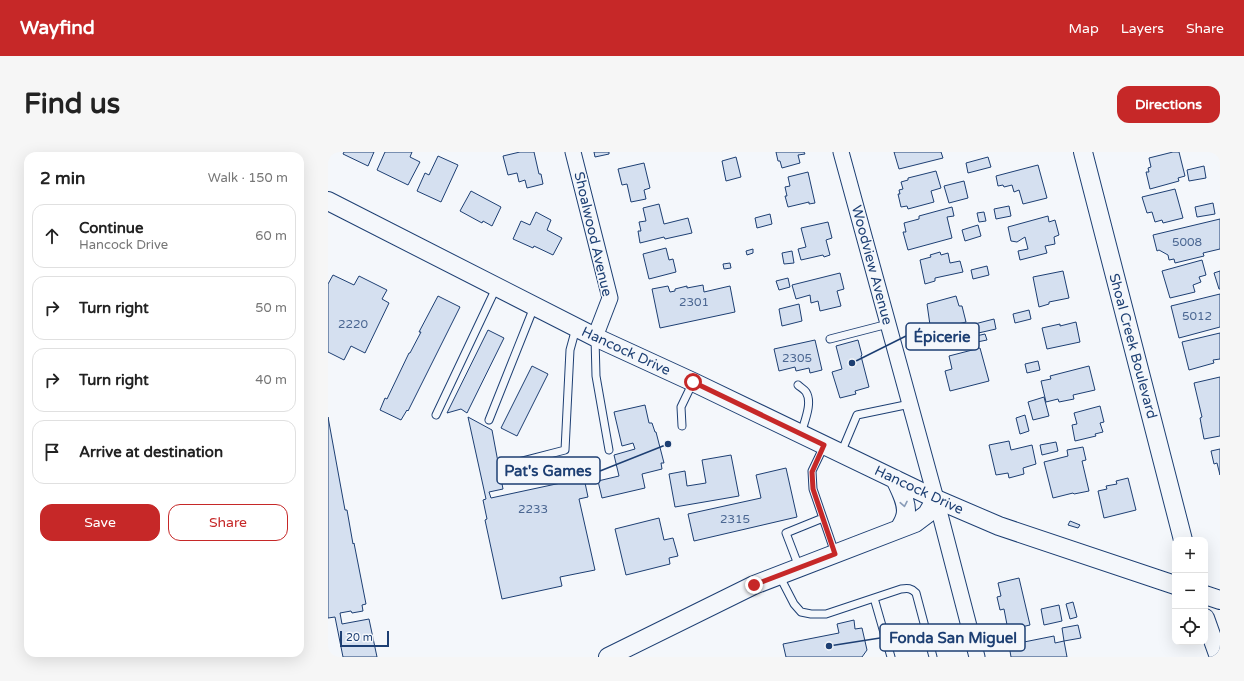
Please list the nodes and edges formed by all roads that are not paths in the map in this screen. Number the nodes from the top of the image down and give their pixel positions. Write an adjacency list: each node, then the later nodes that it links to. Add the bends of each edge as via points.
1 (573, 152): 9 (street, Shoalwood Avenue, via 610,298)
2 (841, 152): 7 (street, Woodview Avenue)
3 (1083, 152): 26 (street, Shoal Creek Boulevard)
4 (328, 201): 5 (street, Hancock Drive)
5 (496, 288): 6 (street, Hancock Drive); 14 (lane)
6 (534, 307): 8 (street, Hancock Drive); 15 (lane)
7 (888, 324): 10 (lane); 13 (street, Woodview Avenue)
8 (576, 328): 9 (street, Hancock Drive); 21 (lane, via 570,350 565,450)
9 (595, 337): 11 (street, Hancock Drive); 19 (lane, via 596,376)
10 (830, 339)
11 (693, 382): 16 (lane, via 681,407); 17 (street, Hancock Drive)
12 (798, 385): 17 (lane, via 806,391 808,401)
13 (910, 404): 20 (lane, via 858,415); 23 (street, Woodview Avenue)
14 (436, 415)
15 (488, 420)
16 (682, 426)
17 (801, 434): 18 (street, Hancock Drive)
18 (824, 445): 20 (street, Hancock Drive); 24 (lane, via 812,472 813,489)
19 (609, 450)
20 (841, 453): 22 (street, Hancock Drive)
21 (507, 465)
22 (895, 479): 23 (street, Hancock Drive); 25 (street, one-way to 25, via 905,505 906,516)
23 (936, 499): 25 (street, via 927,514); 30 (street, Hancock Drive, via 999,526); 38 (street, Woodview Avenue)
24 (823, 518): 27 (lane); 28 (lane, via 786,533)
25 (899, 530): 27 (street)
26 (1182, 537)
27 (835, 554): 28 (street)
28 (799, 567): 29 (street)
29 (779, 575): 32 (lane, via 801,612 826,614); 35 (street)
30 (1172, 584)
31 (1208, 596): 33 (street)
32 (874, 598): 36 (lane); 37 (lane, via 901,589 912,589 916,594)
33 (1220, 600)
34 (1208, 626): 39 (street)
35 (608, 657)
36 (890, 657)
37 (933, 657)
38 (975, 657)
39 (1219, 657)

